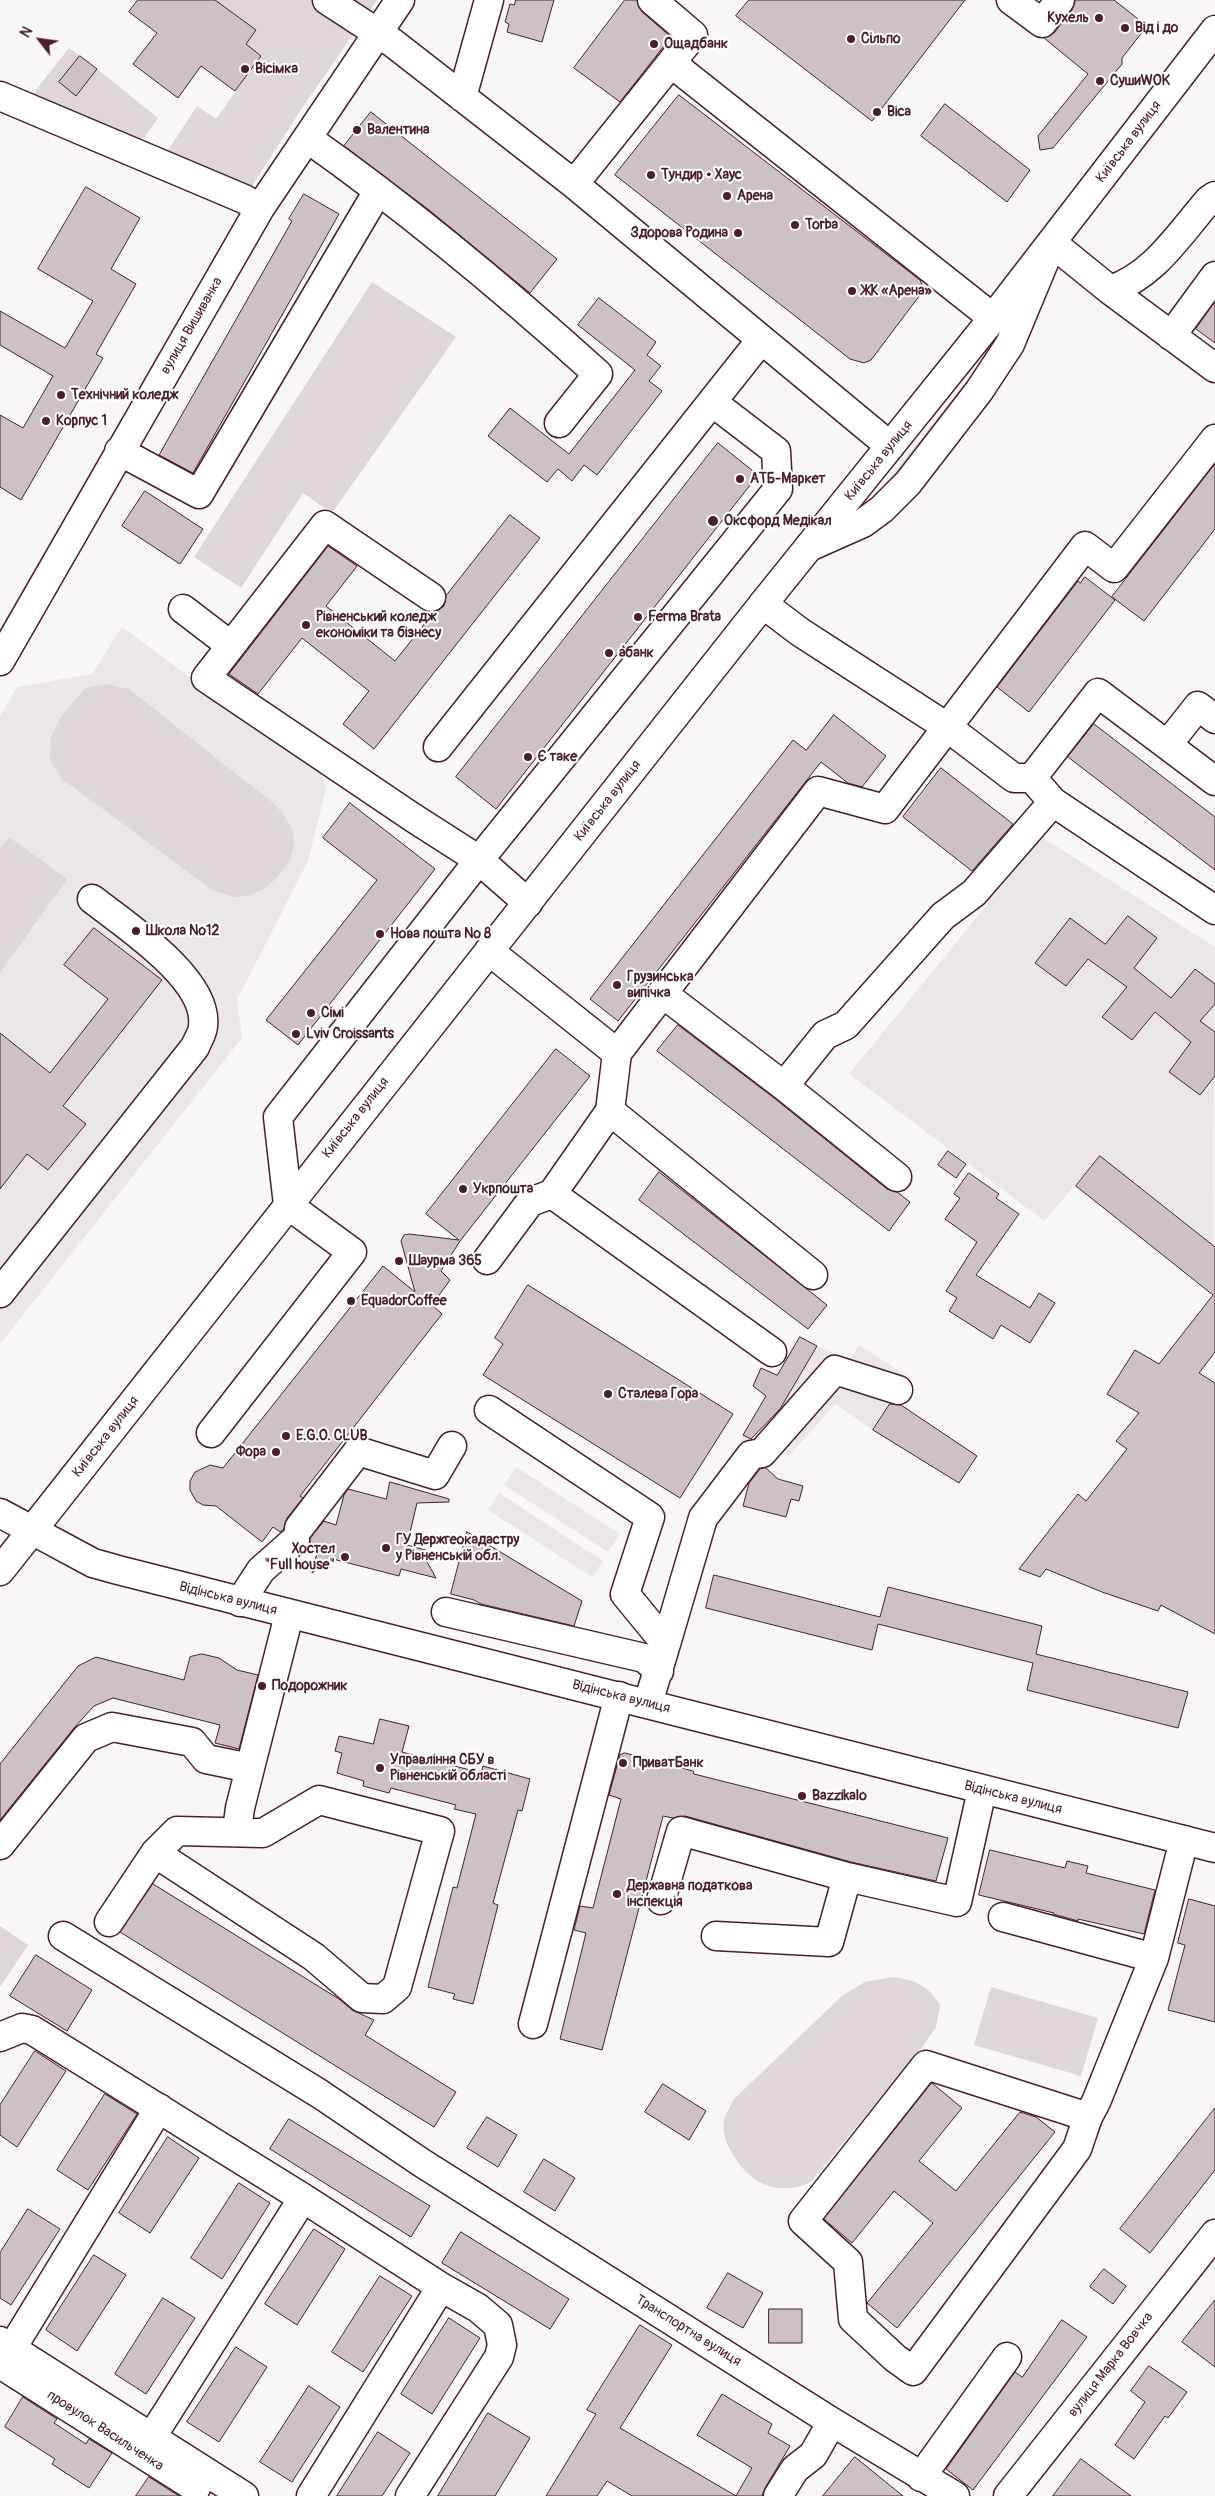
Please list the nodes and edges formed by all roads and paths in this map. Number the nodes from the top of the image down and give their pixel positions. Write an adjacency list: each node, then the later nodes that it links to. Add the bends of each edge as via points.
1 (327, 0): 8 (main road)
2 (400, 0): 8 (main road, вулиця Вишиванка)
3 (489, 0): 11 (main road)
4 (652, 0): 9 (main road, via 693,35)
5 (1011, 0): 6 (main road, via 1042,23)
6 (1060, 0)
7 (1215, 30): 17 (main road, Київська вулиця)
8 (377, 34): 11 (main road); 12 (main road, вулиця Вишиванка)
9 (671, 62): 13 (main road); 20 (main road)
10 (0, 96): 16 (main road)
11 (462, 97): 13 (main road)
12 (307, 138): 14 (main road); 16 (main road, вулиця Вишиванка)
13 (574, 184): 22 (main road)
14 (378, 191): 25 (main road, via 525,308 598,374); 28 (main road, via 199,494)
15 (1215, 196): 19 (main road, via 1147,272 1127,285)
16 (260, 208): 28 (main road, вулиця Вишиванка)
17 (1052, 243): 19 (main road); 20 (main road, Київська вулиця); 29 (main road, via 1010,344 979,391 908,483 864,523)
18 (1215, 276): 21 (main road)
19 (1110, 290): 21 (main road)
20 (993, 318): 27 (main road, Київська вулиця)
21 (1171, 336): 23 (main road)
22 (762, 340): 24 (main road); 27 (main road)
23 (1215, 368)
24 (712, 402): 38 (main road); 42 (main road, via 776,450 778,489)
25 (559, 423)
26 (1215, 439): 36 (main road, via 1114,568 1085,546)
27 (890, 446): 29 (main road, Київська вулиця)
28 (119, 451): 34 (main road, вулиця Вишиванка)
29 (809, 547): 31 (main road, Київська вулиця)
30 (431, 597): 33 (main road, via 325,525)
31 (763, 604): 36 (main road, via 800,632); 44 (main road, Київська вулиця)
32 (183, 608): 33 (main road)
33 (230, 645): 42 (main road, via 206,678)
34 (0, 661)
35 (1215, 720): 37 (main road, via 1198,706)
36 (947, 728): 39 (main road, via 1014,778); 47 (main road, via 885,809 818,791)
37 (1168, 744): 39 (main road, via 1098,693); 40 (main road)
38 (438, 747)
39 (1032, 778): 41 (main road)
40 (1215, 781)
41 (1053, 802): 45 (main road); 49 (main road, via 974,893 943,916 846,1025 825,1035)
42 (479, 860): 44 (main road); 53 (main road, via 278,1118)
43 (92, 900): 56 (main road, via 182,972 201,1007 204,1026 195,1047)
44 (528, 902): 46 (main road, Київська вулиця)
45 (1215, 910)
46 (489, 951): 48 (main road); 53 (main road, Київська вулиця)
47 (662, 993): 48 (main road); 49 (main road)
48 (617, 1053): 50 (main road)
49 (784, 1086): 51 (main road)
50 (610, 1111): 52 (main road); 55 (main road)
51 (897, 1177)
52 (552, 1194): 54 (main road, via 530,1202); 57 (main road)
53 (288, 1205): 60 (main road, via 352,1252); 63 (main road, Київська вулиця)
54 (487, 1260)
55 (813, 1276)
56 (0, 1293)
57 (772, 1352)
58 (898, 1390): 68 (main road, via 835,1370 767,1455 751,1456 703,1518)
59 (489, 1410): 68 (main road, via 650,1517 625,1594)
60 (211, 1433)
61 (452, 1446): 65 (main road, via 435,1475 358,1451 297,1534 261,1570)
62 (0, 1513): 63 (main road, Відінська вулиця)
63 (32, 1531): 64 (main road, Київська вулиця); 65 (main road, Відінська вулиця, via 94,1563)
64 (0, 1571)
65 (240, 1602): 67 (main road, Відінська вулиця)
66 (446, 1612): 69 (main road, via 644,1658)
67 (290, 1615): 70 (main road, Відінська вулиця); 72 (main road)
68 (666, 1644): 69 (main road)
69 (659, 1671): 71 (main road)
70 (619, 1696): 71 (main road, Відінська вулиця); 86 (main road)
71 (648, 1704): 73 (main road, Відінська вулиця)
72 (250, 1768): 74 (main road); 76 (main road, via 206,1759 192,1742 112,1727 86,1738)
73 (982, 1790): 75 (main road, Відінська вулиця); 79 (main road, via 957,1902)
74 (237, 1831): 78 (main road, via 177,1831); 78 (main road, via 263,1832 319,1800 440,1831 397,1987 382,1999 362,1998 314,1957)
75 (1184, 1840): 77 (main road, Відінська вулиця); 85 (main road)
76 (0, 1845)
77 (1215, 1848)
78 (155, 1854): 82 (main road)
79 (847, 1876): 80 (main road, via 681,1831); 84 (main road, via 830,1942)
80 (661, 1900)
81 (1003, 1917): 85 (main road)
82 (109, 1922)
83 (63, 1936): 95 (main road, Транспортна вулиця, via 320,2094 422,2163)
84 (716, 1936)
85 (1154, 1958): 89 (main road)
86 (533, 2024)
87 (0, 2037): 88 (main road, via 22,2028 32,2030)
88 (159, 2108): 90 (main road); 93 (main road)
89 (1088, 2117): 89 (main road, via 926,2065 803,2221 848,2262 853,2319 913,2371 1077,2149)
90 (303, 2198): 92 (main road); 96 (main road)
91 (1215, 2234): 104 (main road, вулиця Марка Вовчка)
92 (440, 2287): 100 (main road); 101 (main road, via 491,2318 498,2325 502,2345 499,2357)
93 (4, 2351): 96 (main road); 98 (main road, провулок Васильченка)
94 (1007, 2357): 97 (main road)
95 (832, 2422): 97 (main road, Транспортна вулиця); 102 (main road, via 813,2455 795,2469)
96 (151, 2438): 99 (main road)
97 (921, 2477): 103 (main road, Транспортна вулиця)
98 (210, 2496)
99 (244, 2496)
100 (311, 2496)
101 (410, 2496)
102 (778, 2496)
103 (955, 2496)
104 (1008, 2496)

